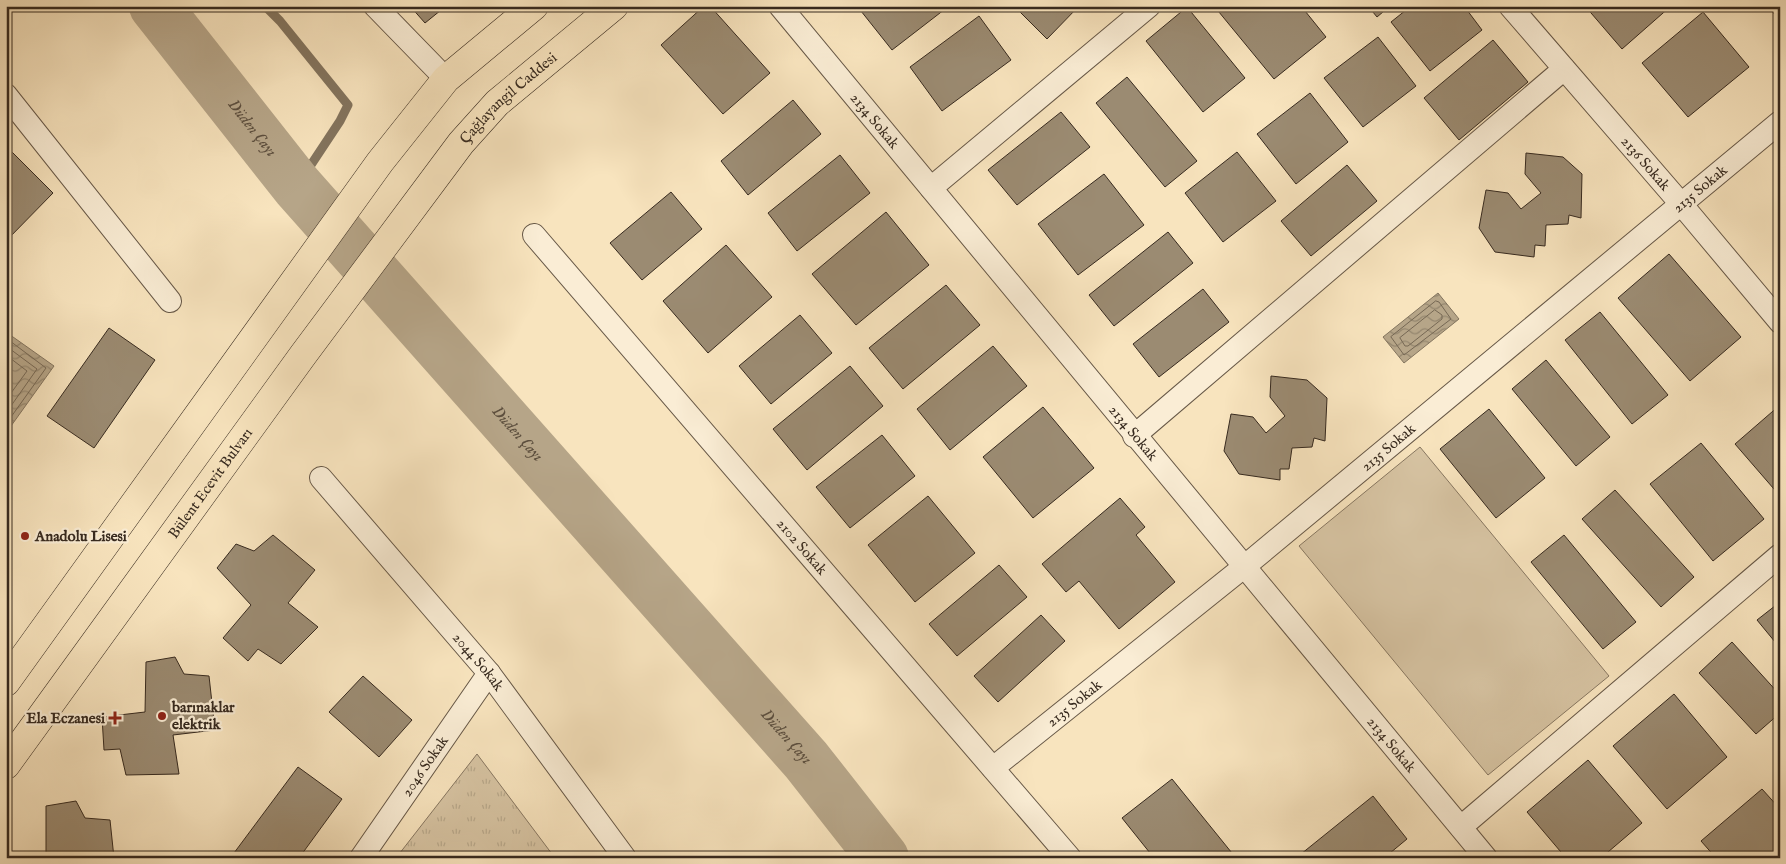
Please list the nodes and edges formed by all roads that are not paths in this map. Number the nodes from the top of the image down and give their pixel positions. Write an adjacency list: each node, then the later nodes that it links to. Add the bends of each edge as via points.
1 (375, 6): 8 (street)
2 (534, 6): 8 (main road)
3 (614, 6): 12 (main road, Çağlayangil Caddesi, via 497,103 461,143)
4 (780, 6): 11 (street, 2134 Sokak)
5 (1149, 6): 11 (street)
6 (1510, 6): 7 (street, 2136 Sokak)
7 (1564, 69): 13 (street, 2136 Sokak); 17 (street)
8 (446, 79): 22 (main road, via 380,162)
9 (6, 95): 15 (street)
10 (1780, 122): 13 (street, 2135 Sokak)
11 (931, 188): 17 (street, 2134 Sokak)
12 (416, 203): 23 (main road, Bülent Ecevit Bulvarı)
13 (1682, 205): 16 (street, 2136 Sokak); 20 (street, 2135 Sokak)
14 (534, 235): 24 (street, 2102 Sokak)
15 (170, 301)
16 (1780, 322)
17 (1134, 436): 20 (street, 2134 Sokak)
18 (321, 478): 21 (street, 2044 Sokak)
19 (1780, 554): 25 (street)
20 (1244, 566): 24 (street, 2135 Sokak); 25 (street, 2134 Sokak)
21 (489, 674): 26 (street, 2046 Sokak); 27 (street, 2044 Sokak)
22 (6, 682)
23 (6, 765)
24 (993, 768): 28 (street, 2102 Sokak)
25 (1461, 827): 29 (street, 2134 Sokak)
26 (361, 858)
27 (625, 858)
28 (1070, 858)
29 (1486, 858)

